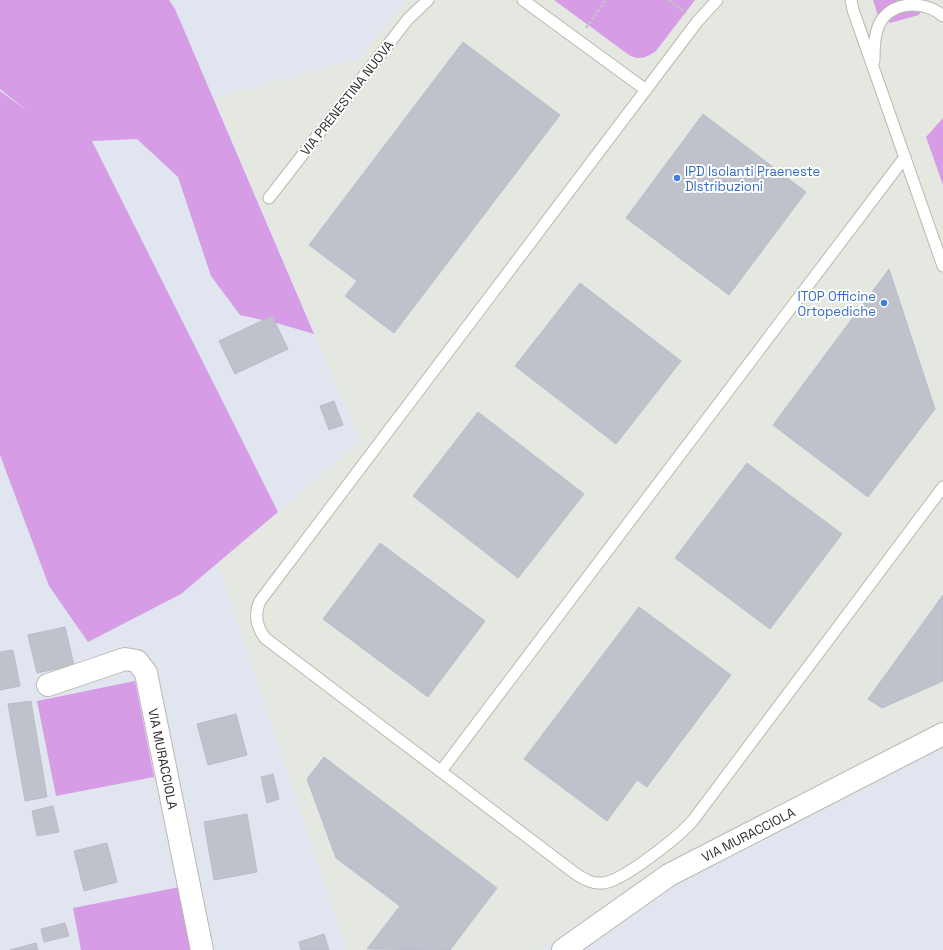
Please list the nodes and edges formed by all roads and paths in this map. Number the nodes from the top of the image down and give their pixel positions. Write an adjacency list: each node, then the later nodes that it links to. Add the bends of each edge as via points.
1 (428, 0): 13 (lane, VIA PRENESTINA NUOVA, via 408,19)
2 (523, 0): 9 (lane)
3 (606, 0): 9 (path)
4 (669, 0): 8 (path)
5 (717, 0): 8 (lane)
6 (851, 0): 10 (lane)
7 (943, 16): 10 (lane, via 930,7 913,4 901,7 884,17 876,36)
8 (697, 22): 11 (lane)
9 (578, 40): 11 (lane)
10 (876, 73): 12 (lane)
11 (646, 90): 18 (lane, via 256,612 257,625 265,638)
12 (905, 157): 14 (lane); 18 (lane)
13 (269, 198)
14 (943, 266)
15 (943, 487): 18 (lane, via 702,810 678,836 621,876 600,884 582,878)
16 (48, 685): 19 (street, VIA MURACCIOLA, via 125,659 137,662 146,673)
17 (943, 734): 20 (street, VIA MURACCIOLA, via 669,875)
18 (441, 771)
19 (202, 950)
20 (563, 950)

